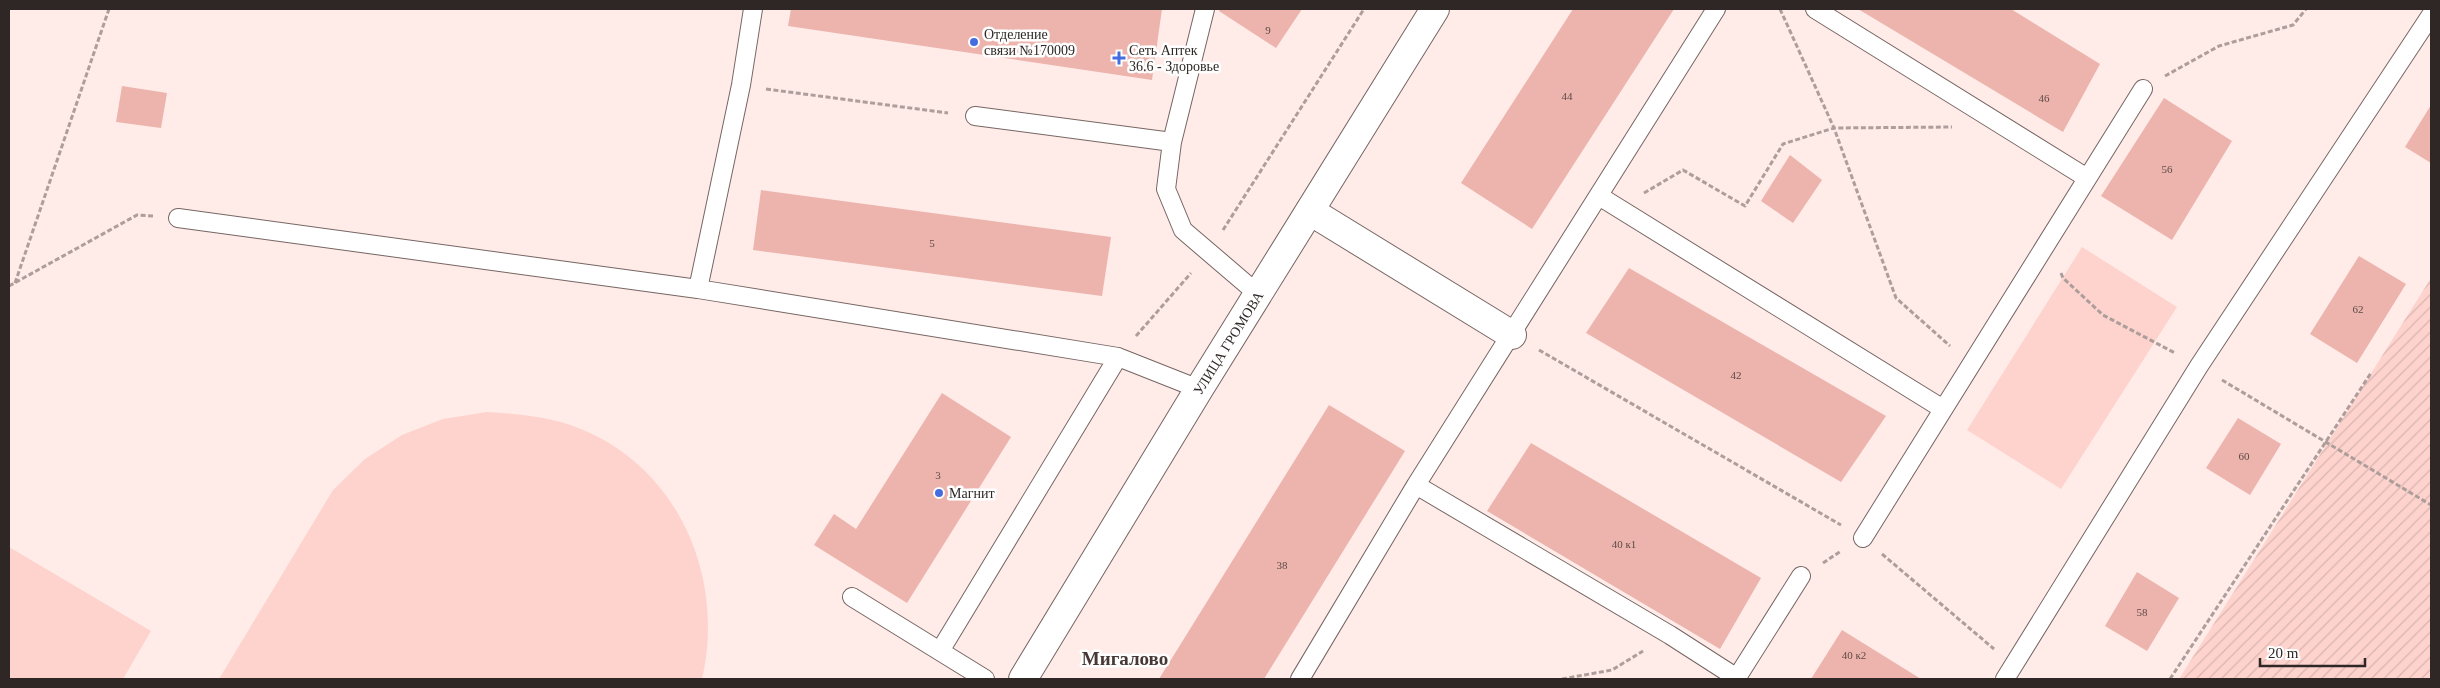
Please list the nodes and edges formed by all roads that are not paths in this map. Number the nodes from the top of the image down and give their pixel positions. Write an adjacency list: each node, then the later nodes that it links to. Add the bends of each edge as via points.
1 (753, 9): 15 (lane, via 741,85)
2 (1205, 9): 10 (lane)
3 (1435, 9): 13 (street, УЛИЦА ГРОМОВА)
4 (1716, 9): 12 (lane)
5 (1815, 9): 11 (lane)
6 (2431, 14): 7 (lane)
7 (2426, 33): 26 (lane, via 2199,366)
8 (2143, 89): 11 (lane)
9 (975, 116): 10 (lane)
10 (1172, 142): 16 (lane, via 1166,189 1183,230)
11 (2087, 178): 20 (lane)
12 (1599, 196): 17 (lane); 20 (lane)
13 (1310, 211): 16 (street, УЛИЦА ГРОМОВА); 17 (street)
14 (178, 218): 15 (lane)
15 (698, 289): 18 (lane)
16 (1258, 295): 19 (street, УЛИЦА ГРОМОВА)
17 (1512, 335): 21 (lane)
18 (1118, 357): 19 (lane); 25 (lane)
19 (1199, 389): 29 (street, УЛИЦА ГРОМОВА)
20 (1943, 409): 22 (lane)
21 (1416, 485): 27 (lane, via 1670,635); 30 (lane)
22 (1862, 538)
23 (1801, 576): 27 (lane)
24 (852, 597): 25 (lane)
25 (940, 651): 28 (lane)
26 (2010, 672)
27 (1736, 678)
28 (985, 679)
29 (1023, 679)
30 (1300, 679)

